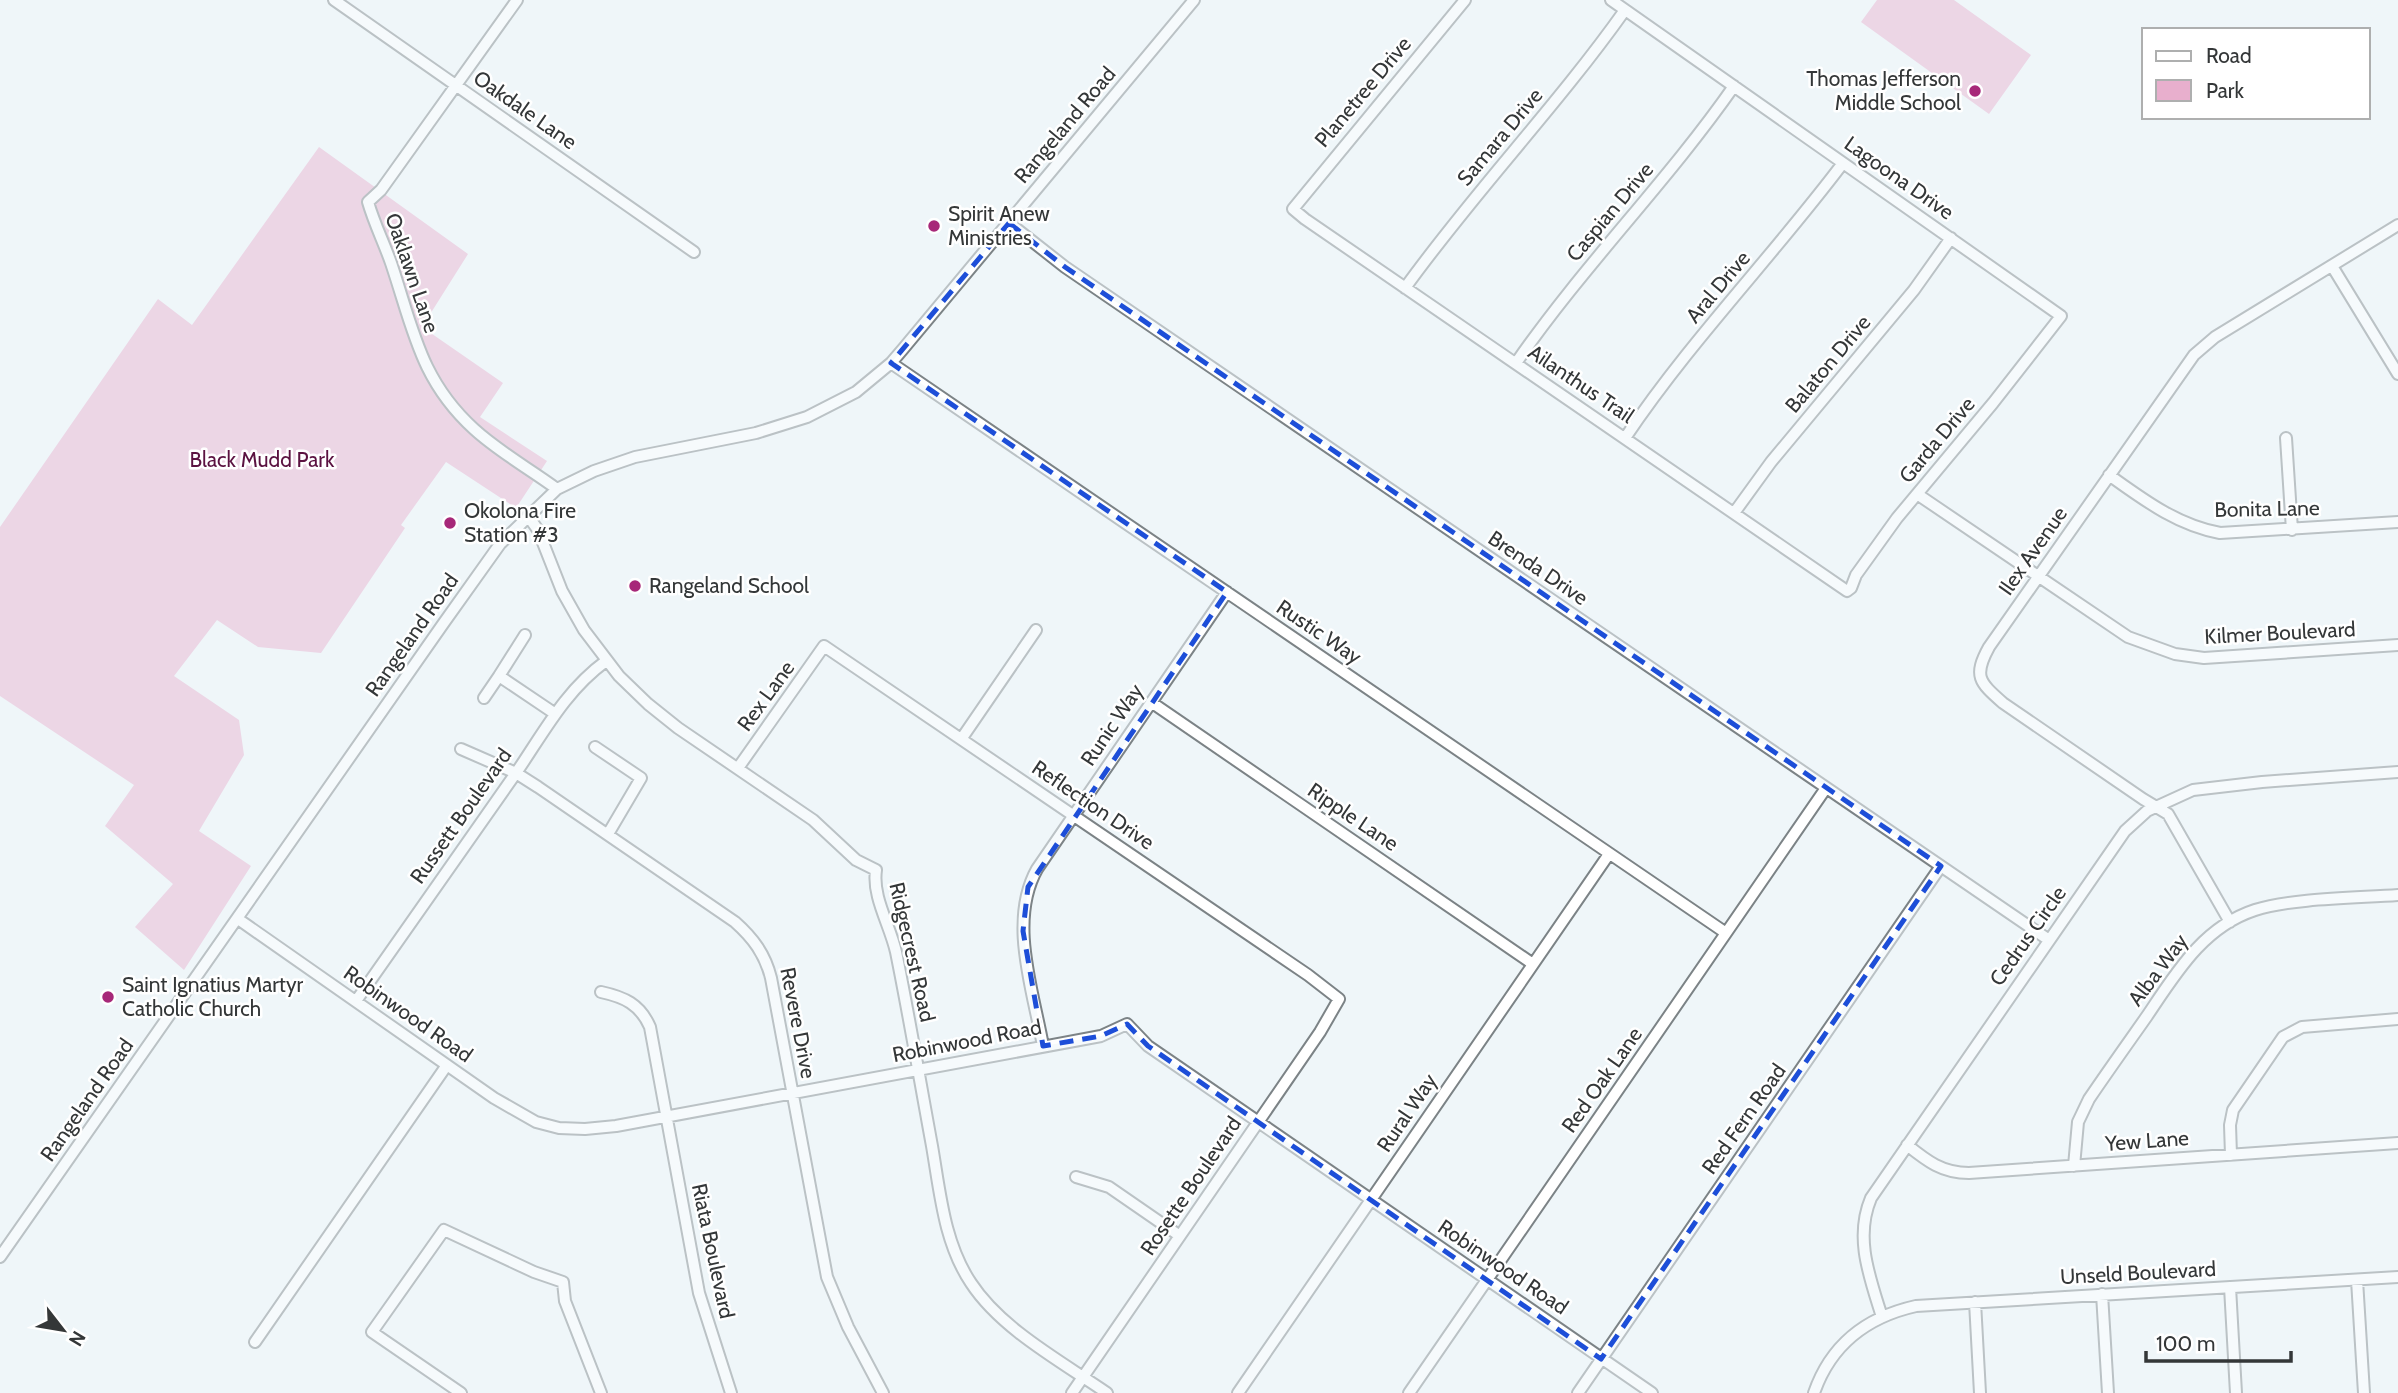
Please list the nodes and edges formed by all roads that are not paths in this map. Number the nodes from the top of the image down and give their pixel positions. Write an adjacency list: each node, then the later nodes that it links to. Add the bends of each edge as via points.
1 (334, 0): 7 (street, Oakdale Lane)
2 (516, 0): 7 (street, Oaklawn Lane)
3 (1194, 0): 11 (street, Rangeland Road)
4 (1465, 0): 10 (street, Planetree Drive)
5 (1611, 0): 6 (street, Lagoona Drive)
6 (1625, 10): 8 (street, Lagoona Drive); 16 (street, Samara Drive)
7 (455, 84): 14 (street, Oakdale Lane); 24 (street, Oaklawn Lane, via 368,202 419,355 441,391 468,423)
8 (1734, 86): 9 (street, Lagoona Drive); 19 (street, Caspian Drive)
9 (1843, 163): 13 (street, Lagoona Drive); 21 (street, Aral Drive)
10 (1293, 209): 16 (street, Ailanthus Trail)
11 (1009, 223): 18 (street, Rangeland Road); 48 (street, Brenda Drive, via 1065,267)
12 (2398, 225): 15 (street, Ilex Avenue)
13 (1951, 238): 17 (street, Lagoona Drive); 26 (street, Balaton Drive)
14 (694, 252)
15 (2332, 266): 20 (street); 23 (street, Ilex Avenue, via 2204,345)
16 (1405, 288): 19 (street, Ailanthus Trail)
17 (2061, 317): 25 (street, Garda Drive)
18 (891, 363): 24 (street, Rangeland Road, via 844,399 807,417 756,433 635,457); 32 (street, Rustic Way)
19 (1516, 363): 21 (street, Ailanthus Trail)
20 (2398, 374)
21 (1625, 438): 26 (street, Ailanthus Trail)
22 (2286, 438): 29 (street)
23 (2109, 475): 29 (street, Bonita Lane, via 2155,507 2195,527 2234,534); 30 (street, Ilex Avenue)
24 (558, 489): 27 (street, Rangeland Road)
25 (1917, 494): 30 (street, Kilmer Boulevard); 31 (street, Garda Drive)
26 (1734, 513): 31 (street, Ailanthus Trail)
27 (528, 516): 37 (street, Ridgecrest Road, via 568,601); 55 (street, Rangeland Road, via 490,558)
28 (2398, 522): 29 (street, Bonita Lane)
29 (2292, 530)
30 (2038, 576): 35 (street, Kilmer Boulevard, via 2129,637 2175,654 2212,658); 49 (street, Ilex Avenue, via 1984,656 1978,672 1983,684 2003,703)
31 (1847, 591)
32 (1227, 592): 40 (street, Runic Way); 52 (street, Rustic Way)
33 (1036, 629): 42 (street)
34 (526, 635): 38 (street)
35 (2398, 645)
36 (824, 646): 42 (street, Reflection Drive); 45 (street, Rex Lane)
37 (606, 662): 41 (street, Russett Boulevard, via 578,684); 45 (street, Ridgecrest Road, via 648,704)
38 (499, 676): 39 (street); 41 (street)
39 (484, 698)
40 (1151, 702): 50 (street, Runic Way); 59 (street, Ripple Lane)
41 (554, 713): 47 (street, Russett Boulevard)
42 (962, 738): 50 (street, Reflection Drive)
43 (595, 747): 51 (street, via 641,778)
44 (461, 749): 47 (street, Revere Drive)
45 (738, 768): 66 (street, Ridgecrest Road, via 813,820 856,860 876,870 875,888 895,950)
46 (2398, 772): 49 (street, Cedrus Circle, via 2217,786 2193,790)
47 (516, 773): 51 (street, Revere Drive); 62 (street, Russett Boulevard)
48 (1826, 788): 53 (street, Brenda Drive); 57 (street, Red Oak Lane)
49 (2156, 807): 56 (street, Ilex Avenue, via 2168,814); 58 (street, Cedrus Circle, via 2125,831)
50 (1074, 814): 61 (street, Reflection Drive); 64 (street, Runic Way, via 1037,869 1023,908)
51 (608, 834): 67 (street, Revere Drive, via 735,922 756,942 771,978)
52 (1609, 854): 57 (street, Rustic Way); 59 (street, Rural Way)
53 (1941, 866): 58 (street, Brenda Drive); 86 (street, Red Fern Road)
54 (2398, 895): 56 (street, Alba Way, via 2274,906)
55 (238, 919): 62 (street, Robinwood Road); 77 (street, Rangeland Road)
56 (2230, 922): 73 (street, Alba Way, via 2197,946 2089,1099 2078,1122)
57 (1726, 933): 79 (street, Red Oak Lane)
58 (2049, 940): 71 (street, Cedrus Circle)
59 (1533, 964): 75 (street, Rural Way)
60 (601, 992): 68 (street, Riata Boulevard, via 628,1000 647,1020)
61 (1339, 999): 69 (street, Rosette Boulevard)
62 (356, 1001): 65 (street, Robinwood Road)
63 (2398, 1019): 72 (street, via 2302,1027 2283,1037 2233,1110)
64 (1043, 1046): 66 (street, Robinwood Road); 69 (street, Robinwood Road, via 1101,1036 1127,1024 1148,1046)
65 (447, 1065): 68 (street, Robinwood Road, via 525,1117 547,1126 585,1129); 85 (street)
66 (918, 1070): 67 (street, Robinwood Road); 87 (street, Ridgecrest Road, via 949,1236 962,1269 997,1315)
67 (792, 1093): 68 (street, Robinwood Road); 91 (street, Revere Drive, via 827,1276)
68 (667, 1116): 90 (street, Riata Boulevard, via 699,1293)
69 (1258, 1122): 75 (street, Robinwood Road); 76 (street, Rosette Boulevard)
70 (2398, 1143): 72 (street, Yew Lane)
71 (1907, 1145): 73 (street, Yew Lane, via 1936,1167 1959,1173); 84 (street, Cedrus Circle, via 1871,1199 1863,1224 1868,1272)
72 (2231, 1155): 73 (street, Yew Lane)
73 (2074, 1166)
74 (1076, 1177): 76 (street, via 1109,1187)
75 (1371, 1200): 79 (street, Robinwood Road); 94 (street, Rural Way)
76 (1180, 1236): 87 (street, Rosette Boulevard)
77 (0, 1257)
78 (2398, 1277): 80 (street, Unseld Boulevard)
79 (1488, 1280): 86 (street, Robinwood Road); 95 (street, Red Oak Lane)
80 (2357, 1280): 81 (street, Unseld Boulevard); 102 (street)
81 (2230, 1287): 82 (street, Unseld Boulevard); 101 (street)
82 (2102, 1294): 83 (street, Unseld Boulevard); 100 (street)
83 (1975, 1302): 84 (street, Unseld Boulevard, via 1916,1306); 99 (street)
84 (1882, 1317): 98 (street, Unseld Boulevard, via 1869,1322 1841,1347)
85 (255, 1342)
86 (1601, 1359): 96 (street, Red Fern Road); 97 (street, Robinwood Road)
87 (1083, 1377): 92 (street, Rosette Boulevard); 93 (street, Ridgecrest Road)
88 (461, 1393): 89 (street, via 372,1332 444,1230 563,1282 565,1301)
89 (601, 1393)
90 (731, 1393)
91 (883, 1393)
92 (1072, 1393)
93 (1107, 1393)
94 (1238, 1393)
95 (1409, 1393)
96 (1578, 1393)
97 (1651, 1393)
98 (1814, 1393)
99 (1980, 1393)
100 (2108, 1393)
101 (2236, 1393)
102 (2364, 1393)

